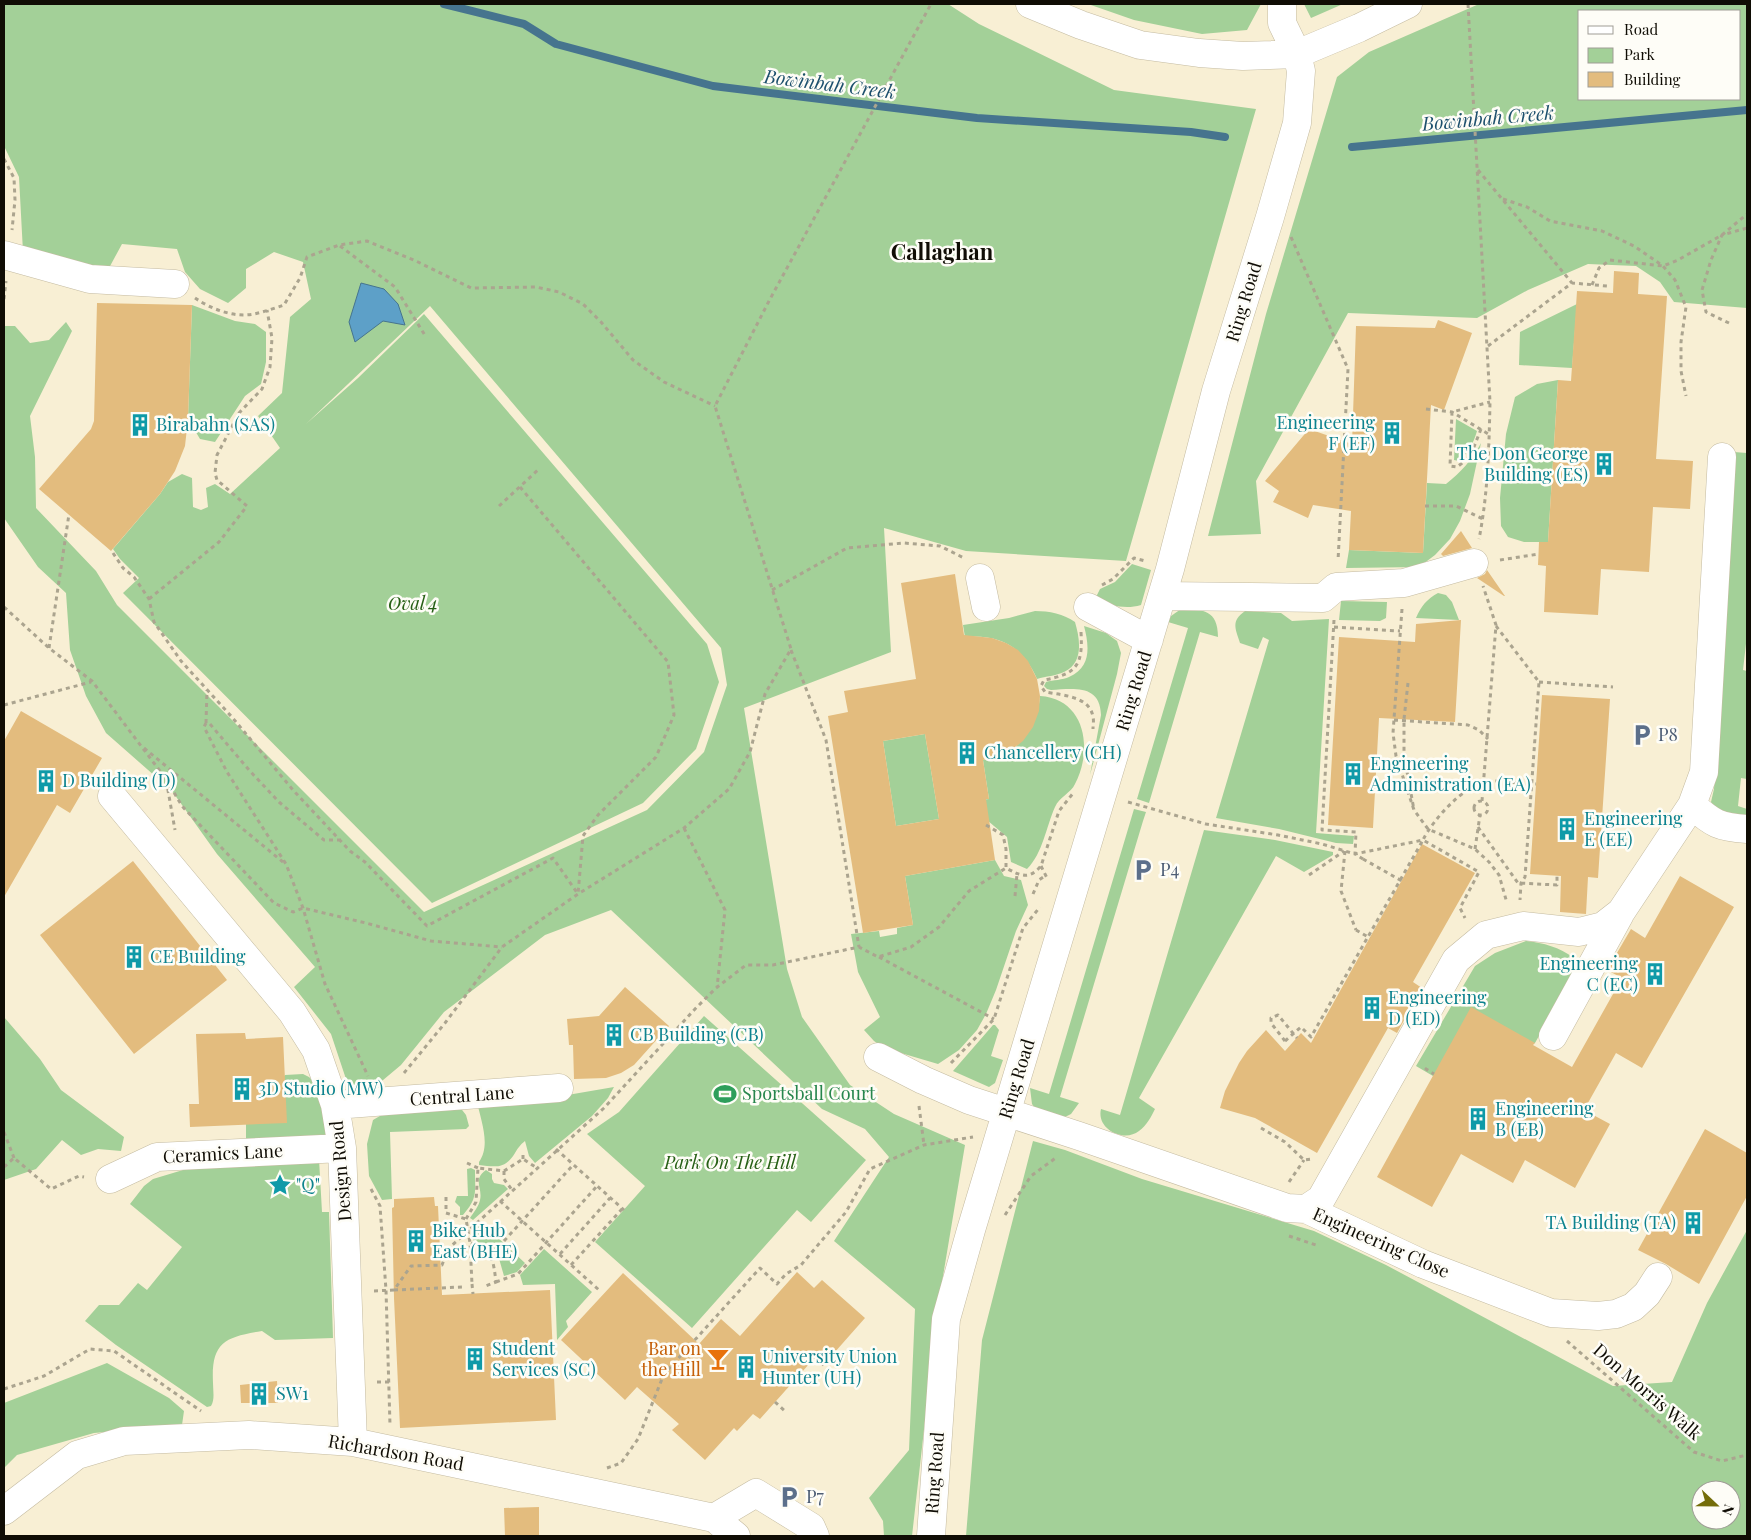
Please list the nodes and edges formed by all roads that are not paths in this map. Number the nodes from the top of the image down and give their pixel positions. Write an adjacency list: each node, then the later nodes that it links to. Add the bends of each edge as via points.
1 (1030, 4): 4 (street, via 1081,26 1140,45 1243,56)
2 (1282, 4): 4 (street, Ring Road, via 1282,23)
3 (1408, 4): 4 (street)
4 (1296, 54): 10 (street, Ring Road, via 1301,71 1297,123 1216,391)
5 (4, 255): 6 (street, via 90,279)
6 (175, 284)
7 (1722, 456): 15 (street, via 1704,772)
8 (1474, 563): 10 (street, via 1404,583 1336,587 1323,598)
9 (980, 578): 12 (street)
10 (1162, 596): 13 (street, Ring Road)
11 (1092, 597): 13 (street)
12 (986, 607)
13 (1149, 640): 22 (street, Ring Road)
14 (112, 796): 21 (street, Design Road, via 292,1012 316,1050)
15 (1692, 804): 16 (street, via 1710,821 1729,828); 17 (street)
16 (1747, 829)
17 (1621, 912): 18 (street); 25 (street, via 1603,926 1579,932 1524,926 1486,936 1456,960 1321,1199)
18 (1553, 1036)
19 (878, 1057): 22 (street, Engineering Close, via 961,1097)
20 (559, 1088): 21 (street, Central Lane)
21 (335, 1105): 23 (street, Design Road)
22 (1007, 1113): 25 (street, Engineering Close, via 1287,1208); 32 (street, Ring Road, via 946,1319)
23 (342, 1148): 24 (street, Ceramics Lane, via 157,1157); 27 (street, Design Road)
24 (110, 1179)
25 (1306, 1209): 26 (street, Engineering Close, via 1423,1264 1551,1313 1616,1314 1647,1294)
26 (1658, 1277)
27 (353, 1442): 28 (street, Richardson Road, via 249,1435 124,1441 78,1455); 29 (street, Richardson Road)
28 (4, 1511)
29 (714, 1518): 30 (street, Richardson Road); 31 (street, via 756,1493 812,1527)
30 (736, 1536)
31 (815, 1536)
32 (931, 1536)

